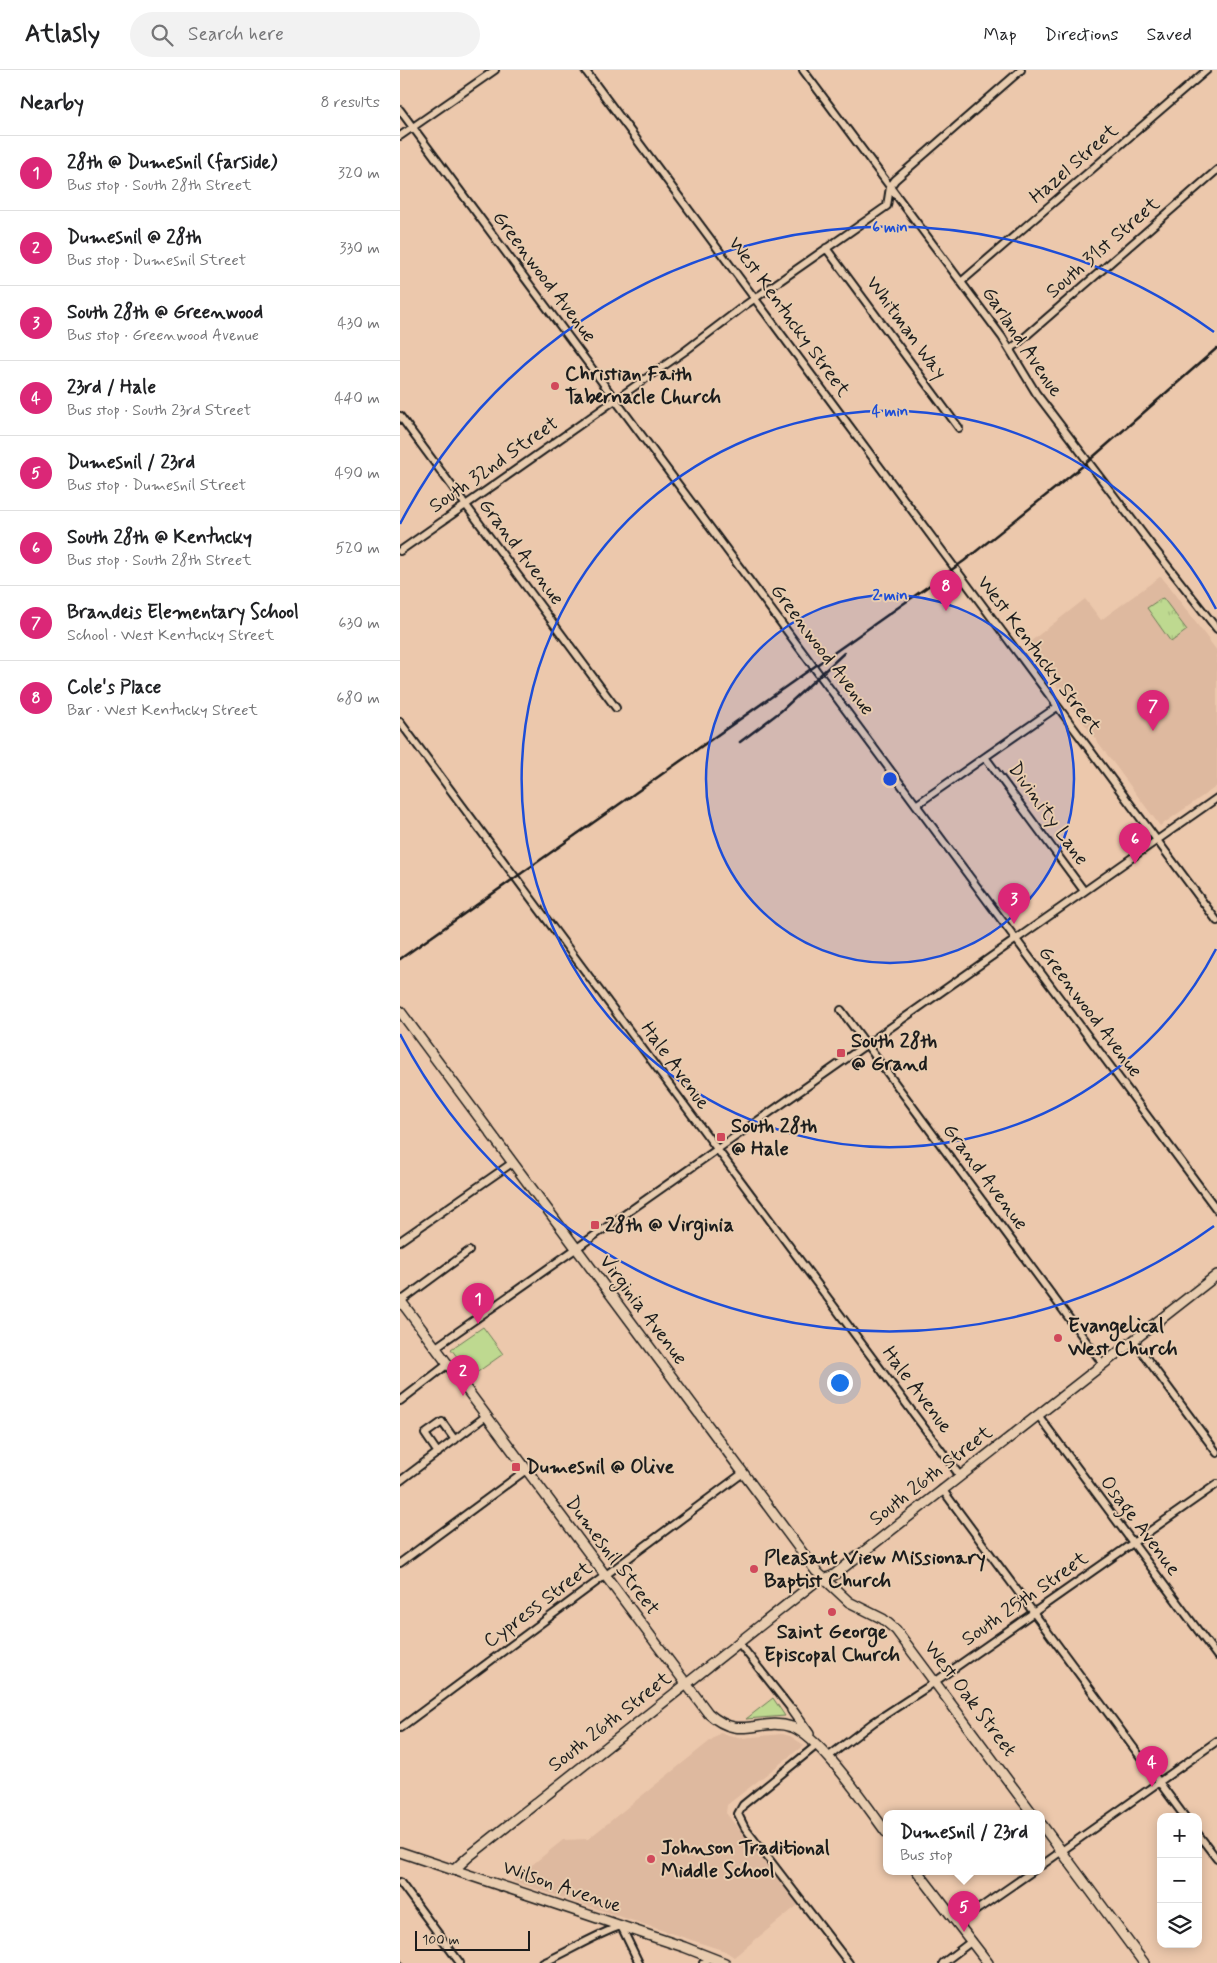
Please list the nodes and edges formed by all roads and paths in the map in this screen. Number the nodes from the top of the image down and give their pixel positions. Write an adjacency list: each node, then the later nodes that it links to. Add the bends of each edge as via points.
1 (495, 70): 7 (street)
2 (585, 70): 13 (street, West Kentucky Street)
3 (803, 70): 10 (street, Garland Avenue)
4 (1021, 70): 10 (street, South 32nd Street)
5 (1207, 70): 12 (street, Hazel Street)
6 (400, 110): 7 (street, Greenwood Avenue)
7 (412, 127): 8 (street); 15 (street, Greenwood Avenue)
8 (400, 136)
9 (1217, 170): 14 (street, South 31st Street)
10 (890, 187): 11 (street, South 32nd Street, via 886,206); 12 (street, Garland Avenue)
11 (826, 248): 13 (street, South 32nd Street); 17 (street, Whitman Way)
12 (961, 282): 14 (street, Garland Avenue)
13 (755, 299): 15 (street, South 32nd Street); 21 (street, West Kentucky Street)
14 (1010, 350): 20 (street, Garland Avenue, via 1042,400)
15 (615, 400): 18 (street, South 32nd Street); 26 (street, Greenwood Avenue)
16 (400, 416): 18 (street, Grand Avenue)
17 (959, 428)
18 (466, 504): 19 (street, South 32nd Street); 22 (street, Grand Avenue)
19 (400, 551)
20 (1217, 629)
21 (1057, 707): 24 (street); 27 (street, West Kentucky Street)
22 (616, 708)
23 (400, 722): 34 (street, Hale Avenue)
24 (985, 757): 26 (street); 28 (street, Divinity Lane)
25 (1217, 798): 27 (street)
26 (916, 805): 30 (street, Greenwood Avenue)
27 (1156, 840): 28 (street); 29 (street, West Kentucky Street)
28 (1084, 891): 30 (street)
29 (1217, 921)
30 (1016, 939): 33 (street); 36 (street, Greenwood Avenue)
31 (841, 1010): 33 (street, Grand Avenue)
32 (400, 1011): 35 (main road, Virginia Avenue)
33 (866, 1044): 34 (street); 45 (street, Grand Avenue)
34 (717, 1150): 38 (street); 54 (street, Hale Avenue)
35 (512, 1163): 37 (street); 38 (main road, Virginia Avenue)
36 (1217, 1210)
37 (400, 1241)
38 (576, 1248): 43 (street); 53 (main road, Virginia Avenue)
39 (469, 1251): 41 (street)
40 (1217, 1275): 42 (main road, South 26th Street)
41 (400, 1301): 43 (main road, Dumesnil Street)
42 (1133, 1340): 45 (main road, South 26th Street); 51 (street)
43 (436, 1348): 44 (main road, Dumesnil Street)
44 (448, 1364): 46 (street); 48 (main road, Dumesnil Street)
45 (1103, 1364): 47 (main road, South 26th Street)
46 (400, 1401)
47 (1038, 1415): 54 (main road, South 26th Street); 58 (street, Osage Avenue)
48 (486, 1416): 49 (street); 52 (main road, Dumesnil Street)
49 (456, 1440): 50 (street); 50 (street, via 442,1422 436,1426 425,1434)
50 (438, 1453): 55 (street)
51 (1217, 1453)
52 (526, 1470): 59 (street); 60 (main road, Dumesnil Street)
53 (743, 1473): 60 (street, Cypress Street); 61 (main road, Virginia Avenue)
54 (960, 1476): 57 (main road, South 26th Street)
55 (400, 1481)
56 (1217, 1484): 58 (street, South 25th Street)
57 (942, 1489): 61 (main road, South 26th Street, via 834,1575); 62 (street)
58 (1133, 1543): 62 (street, South 25th Street); 64 (street, Osage Avenue)
59 (400, 1563)
60 (605, 1575): 66 (main road, Dumesnil Street); 68 (street, Cypress Street)
61 (824, 1579): 63 (main road, South 26th Street, via 814,1583); 65 (main road, West Oak Street, via 848,1602 888,1622)
62 (1034, 1612): 65 (street, South 25th Street); 72 (street)
63 (739, 1642): 66 (main road, South 26th Street); 67 (street, Dumesnil Street)
64 (1217, 1656)
65 (935, 1682): 71 (street, South 25th Street); 73 (main road, West Oak Street)
66 (686, 1684): 70 (main road, Dumesnil Street, via 719,1722 736,1728 774,1724 790,1726); 82 (main road, South 26th Street)
67 (792, 1710): 70 (main road, Dumesnil Street)
68 (400, 1728)
69 (1217, 1741): 72 (street)
70 (817, 1745): 71 (main road, Dumesnil Street); 95 (street, via 738,1812 744,1828)
71 (828, 1757): 75 (main road, Dumesnil Street)
72 (1160, 1782): 74 (street); 78 (street)
73 (1030, 1810)
74 (1182, 1813)
75 (883, 1828)
76 (1045, 1829): 78 (main road)
77 (1202, 1839): 80 (street)
78 (1061, 1851): 81 (street); 98 (main road)
79 (400, 1852): 82 (main road, Wilson Avenue)
80 (1217, 1859)
81 (1045, 1862)
82 (454, 1870): 87 (main road, Wilson Avenue)
83 (920, 1875): 86 (main road)
84 (1027, 1875): 86 (street)
85 (400, 1882): 90 (street)
86 (958, 1923): 88 (main road)
87 (622, 1926): 89 (main road, Wilson Avenue); 91 (street, via 604,1931); 92 (street)
88 (972, 1941): 96 (street); 97 (main road)
89 (712, 1959): 93 (street); 94 (main road, Wilson Avenue)
90 (460, 1963)
91 (543, 1963)
92 (639, 1963)
93 (703, 1963)
94 (725, 1963)
95 (849, 1963)
96 (943, 1963)
97 (988, 1963)
98 (1144, 1963)

